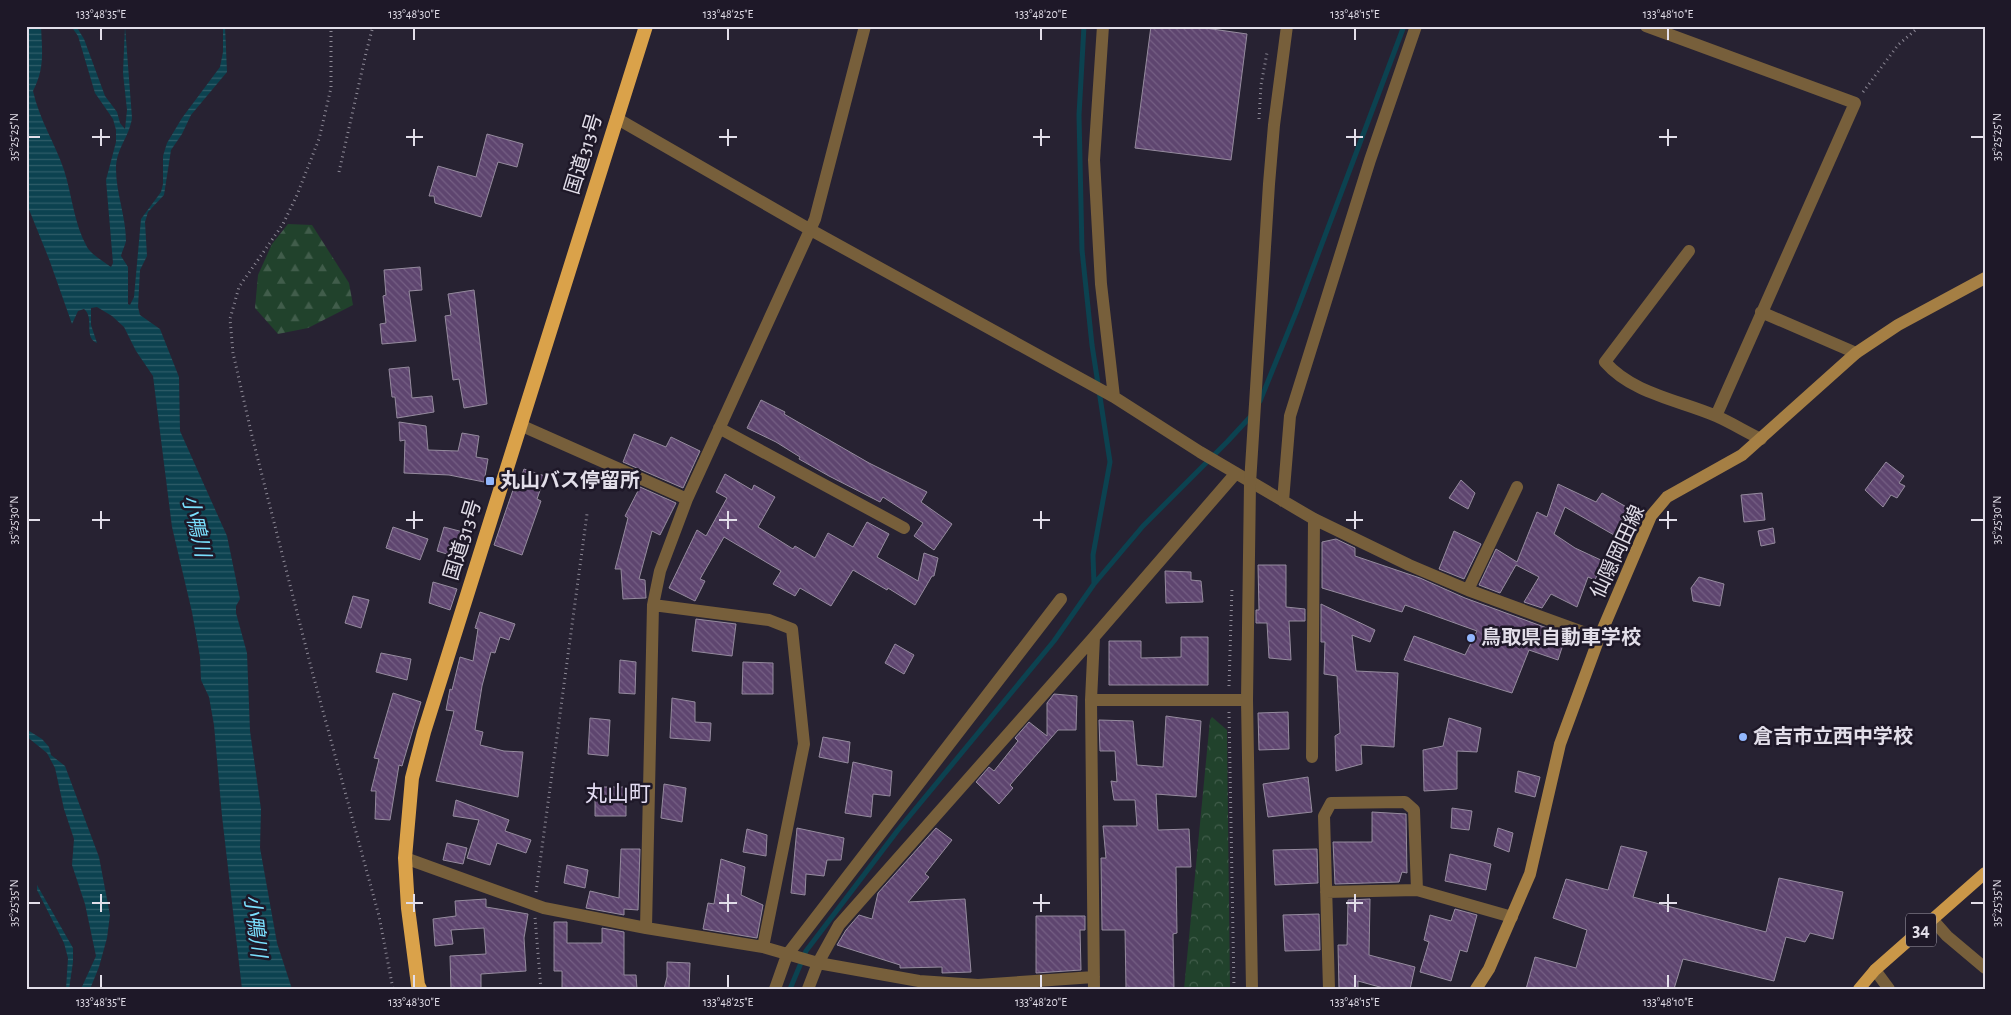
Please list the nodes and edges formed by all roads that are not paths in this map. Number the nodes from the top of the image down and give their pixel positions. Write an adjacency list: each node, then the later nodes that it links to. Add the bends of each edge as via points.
1 (646, 26): 7 (highway, 国道313号)
2 (865, 26): 8 (street, via 815,219)
3 (1103, 26): 13 (street, via 1094,160)
4 (1287, 26): 19 (street, via 1273,135)
5 (1416, 26): 22 (street, via 1370,160 1290,416)
6 (1646, 26): 11 (street, via 1855,103)
7 (616, 118): 8 (street); 15 (highway, 国道313号)
8 (809, 228): 13 (street); 16 (street)
9 (1689, 251): 14 (street, via 1605,362 1615,373 1642,388)
10 (1985, 278): 12 (main road, 仙隠岡田線, via 1898,325)
11 (1761, 312): 12 (street); 14 (street)
12 (1856, 353): 17 (main road, 仙隠岡田線)
13 (1110, 394): 18 (street)
14 (1716, 416): 17 (street)
15 (520, 425): 21 (street); 33 (highway, 国道313号, via 412,778)
16 (719, 428): 21 (street); 24 (street)
17 (1761, 439): 29 (main road, 仙隠岡田線, via 1742,455 1667,497 1651,516)
18 (1236, 473): 19 (street); 28 (street)
19 (1250, 483): 22 (street); 31 (street)
20 (1517, 487): 25 (street)
21 (687, 499): 27 (street, via 660,571)
22 (1283, 501): 23 (street)
23 (1314, 519): 25 (street); 32 (street)
24 (904, 528)
25 (1468, 590): 29 (street)
26 (1061, 598): 41 (street)
27 (653, 605): 39 (street); 40 (street, via 769,620 792,629 804,744)
28 (1094, 637): 30 (street); 42 (street, via 839,925)
29 (1599, 638): 37 (main road, 仙隠岡田線, via 1560,744 1530,874)
30 (1091, 700): 31 (street); 45 (street)
31 (1246, 700): 49 (street)
32 (1312, 757)
33 (405, 858): 39 (street, via 534,905); 46 (highway, 国道313号, via 408,908)
34 (1985, 873): 38 (main road, 34)
35 (1416, 890): 36 (street); 36 (street, via 1414,810 1405,802 1331,803 1324,816); 37 (street)
36 (1326, 892): 50 (street)
37 (1512, 917): 51 (main road, 仙隠岡田線)
38 (1932, 919): 43 (street); 44 (main road, 34)
39 (646, 928): 40 (street)
40 (763, 947): 41 (street)
41 (787, 954): 42 (street); 47 (street)
42 (818, 963): 45 (street, via 919,981 978,985); 48 (street)
43 (1985, 968)
44 (1875, 970): 52 (main road, 34); 53 (street)
45 (1094, 983)
46 (420, 989)
47 (775, 989)
48 (808, 989)
49 (1252, 989)
50 (1329, 989)
51 (1476, 989)
52 (1860, 989)
53 (1889, 989)

